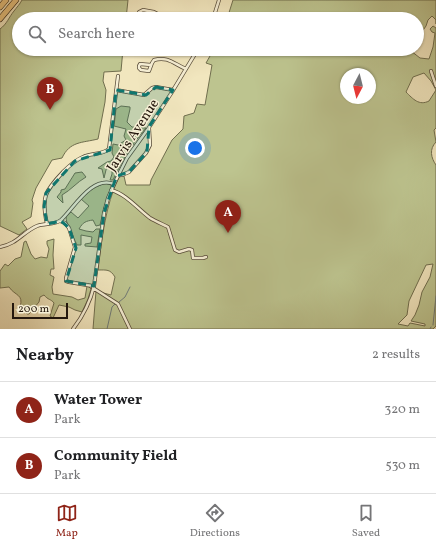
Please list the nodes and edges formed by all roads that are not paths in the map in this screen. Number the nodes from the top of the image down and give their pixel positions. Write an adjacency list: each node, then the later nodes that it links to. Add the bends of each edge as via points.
1 (6, 0): 4 (highway)
2 (16, 0): 8 (highway)
3 (219, 0): 7 (street)
4 (0, 6)
5 (139, 12): 6 (street)
6 (152, 12)
7 (215, 12)
8 (0, 19)
9 (195, 56): 11 (street, Jarvis Avenue)
10 (151, 66): 10 (street, via 149,71 139,68 140,64); 11 (street, via 154,60 163,59 172,61)
11 (186, 70): 16 (street, Jarvis Avenue)
12 (431, 71): 14 (street)
13 (118, 76): 15 (street)
14 (436, 86)
15 (116, 90): 16 (street, via 144,95 156,86); 22 (street, via 110,147 104,152 75,161 57,178 46,193 44,202)
16 (173, 90): 17 (street, Jarvis Avenue)
17 (149, 127): 18 (street, Jarvis Avenue); 18 (street, via 149,149 129,172)
18 (117, 175): 19 (street, Jarvis Avenue)
19 (114, 184): 20 (street, Jarvis Avenue); 21 (street, via 105,182 93,187)
20 (111, 190): 24 (street, via 168,227 175,250 179,252 190,249 193,258); 25 (street, Jarvis Avenue, via 104,213)
21 (59, 221): 22 (street); 25 (street, via 68,226 75,246 66,281)
22 (47, 224): 23 (street, via 32,229 12,243)
23 (0, 247)
24 (206, 257)
25 (94, 287): 26 (street, Jarvis Avenue, via 86,309); 27 (street, via 118,304)
26 (73, 329)
27 (130, 329)

